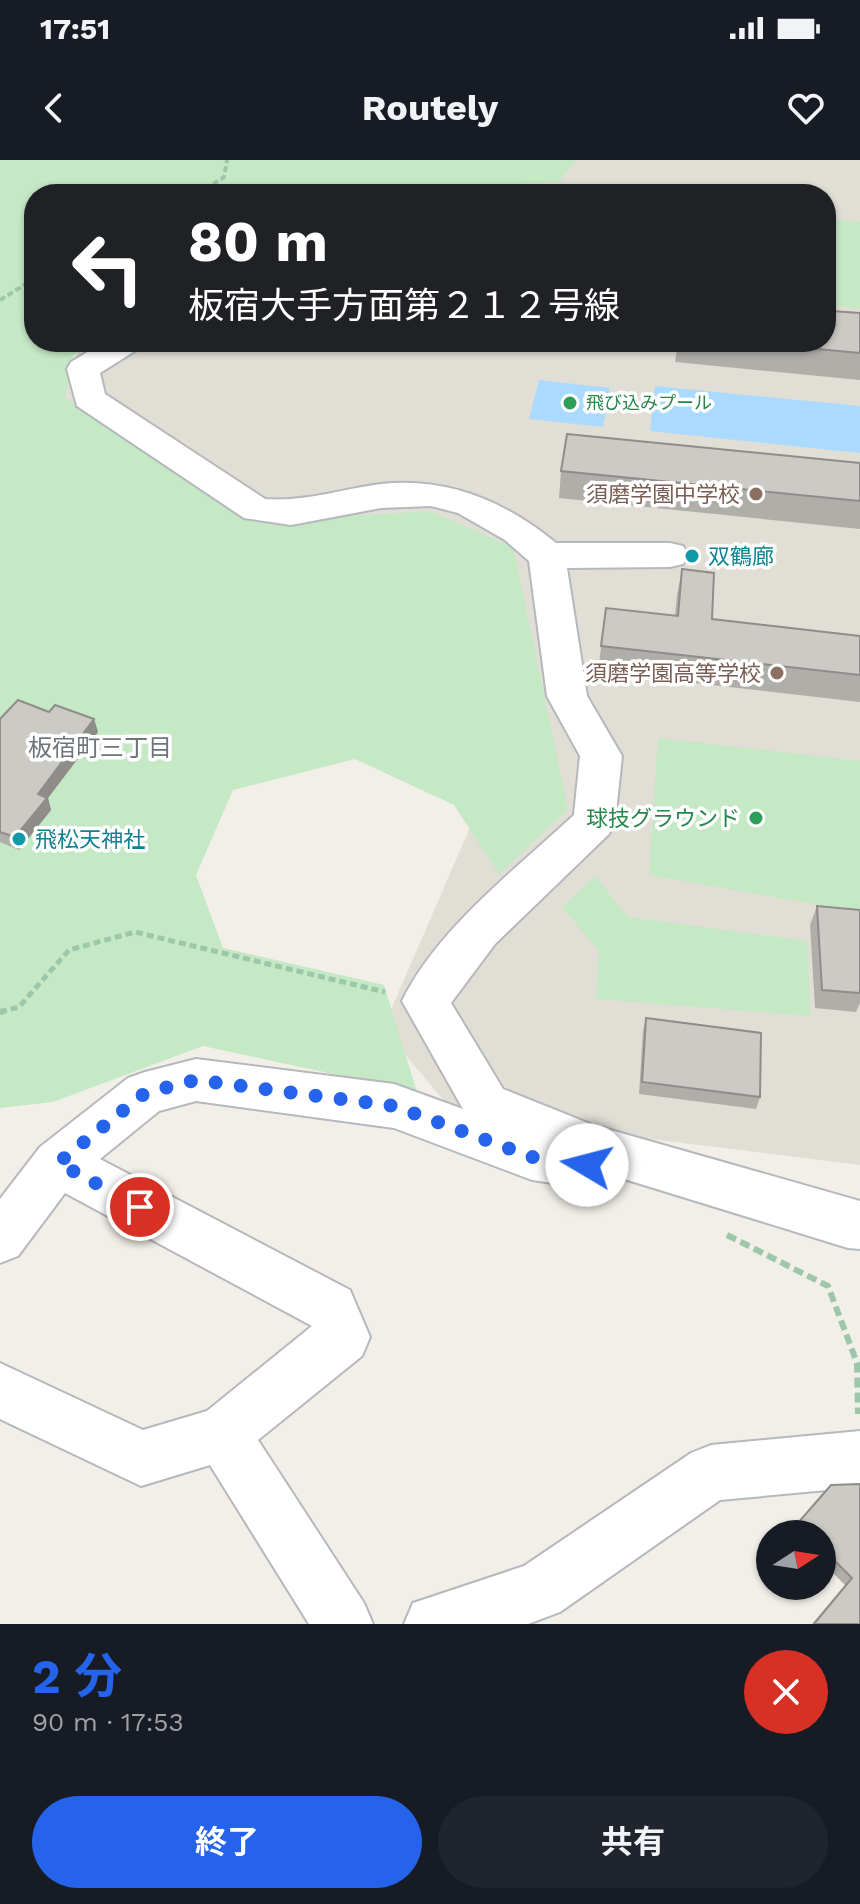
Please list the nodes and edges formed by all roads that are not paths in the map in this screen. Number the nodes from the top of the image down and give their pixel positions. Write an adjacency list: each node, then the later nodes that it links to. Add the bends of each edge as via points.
1 (111, 352): 3 (street, via 83,369 89,399 257,510 291,513 381,496 431,494 471,505 518,531)
2 (670, 555): 3 (street)
3 (547, 556): 4 (street, via 567,696 601,756 594,822 479,931 425,1001 486,1104)
4 (588, 1146): 5 (street, via 587,1165 532,1157 394,1106 196,1080 145,1093); 6 (street)
5 (58, 1163): 7 (street); 9 (street, via 331,1308 343,1337)
6 (860, 1225)
7 (0, 1239)
8 (0, 1390): 9 (street, via 141,1458)
9 (222, 1434): 11 (street)
10 (860, 1459): 12 (street, via 711,1473 539,1591)
11 (343, 1624)
12 (434, 1624)

